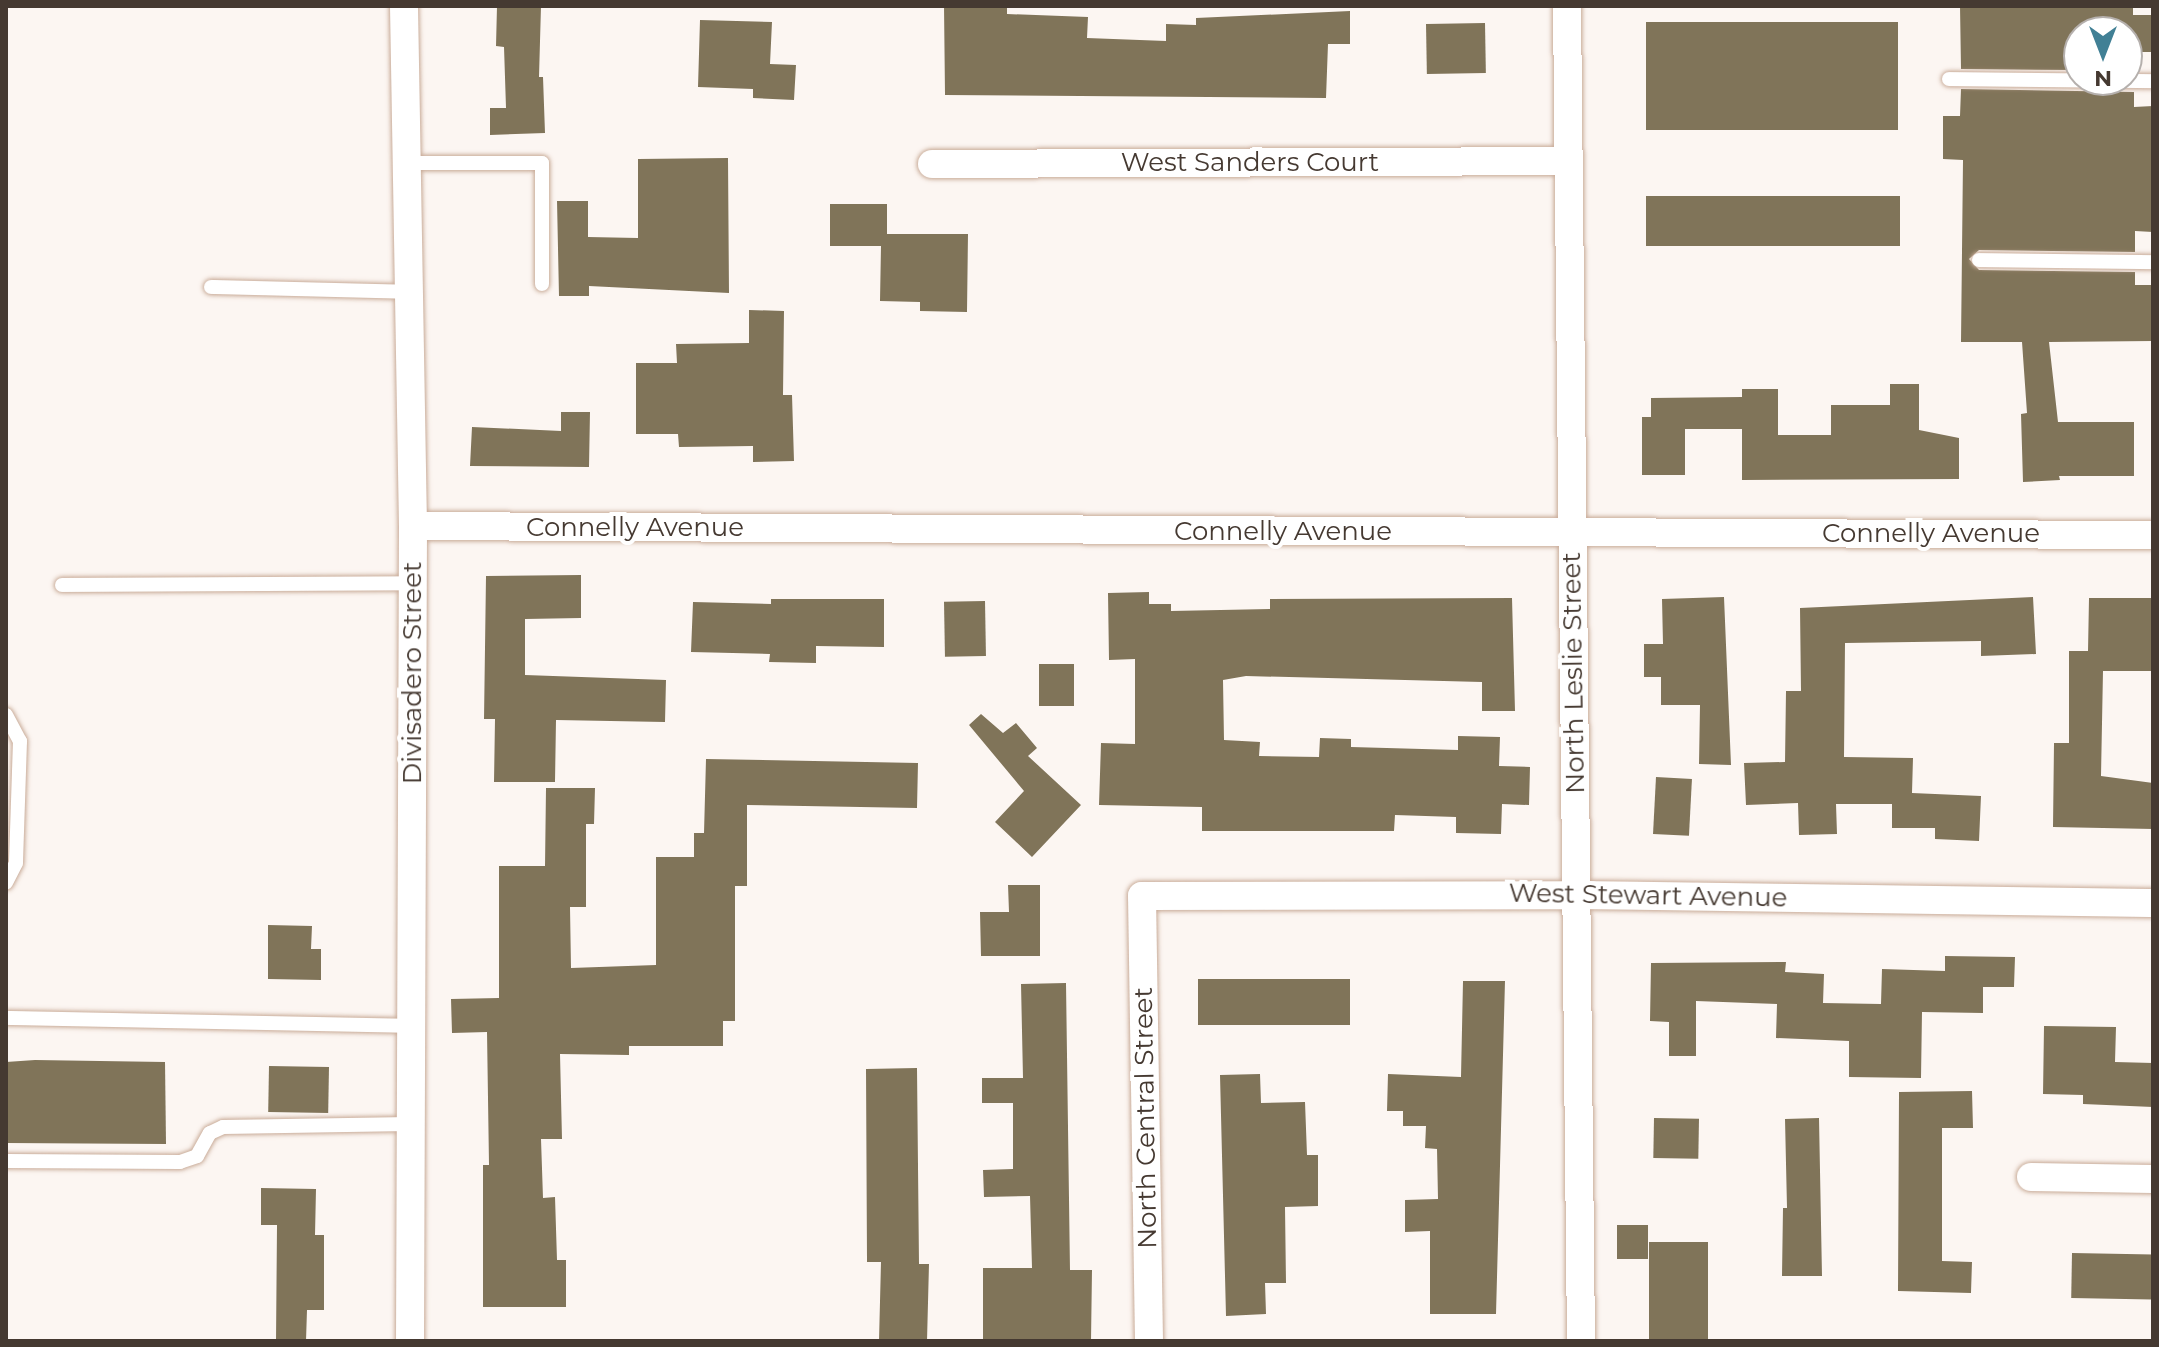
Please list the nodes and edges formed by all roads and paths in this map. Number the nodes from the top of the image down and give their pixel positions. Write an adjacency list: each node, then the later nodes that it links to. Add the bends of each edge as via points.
1 (404, 6): 6 (street, Divisadero Street)
2 (1567, 6): 5 (street, North Leslie Street)
3 (1949, 79): 4 (lane)
4 (2153, 81)
5 (1568, 161): 7 (street, West Sanders Court); 14 (street, North Leslie Street)
6 (407, 163): 10 (lane, via 542,163); 12 (street, Divisadero Street)
7 (932, 164)
8 (1979, 260): 9 (lane)
9 (2153, 262)
10 (542, 284)
11 (211, 287): 12 (lane)
12 (409, 292): 13 (street, Divisadero Street)
13 (413, 526): 14 (street, Connelly Avenue); 16 (street, Divisadero Street)
14 (1572, 534): 15 (street, Connelly Avenue); 20 (street, North Leslie Street)
15 (2153, 535)
16 (413, 583): 17 (lane); 24 (street, Divisadero Street)
17 (62, 585)
18 (6, 715): 19 (lane, via 20,741 16,863)
19 (6, 883)
20 (1577, 895): 21 (street, West Stewart Avenue); 22 (street, West Stewart Avenue); 31 (street, North Leslie Street)
21 (1142, 896): 30 (street, North Central Street)
22 (2153, 903)
23 (6, 1018): 24 (lane)
24 (411, 1026): 25 (street, Divisadero Street)
25 (410, 1124): 26 (lane, via 223,1127 210,1133 197,1156 180,1162); 29 (street, Divisadero Street)
26 (6, 1161)
27 (2031, 1177): 28 (street)
28 (2153, 1179)
29 (410, 1341)
30 (1149, 1341)
31 (1581, 1341)

